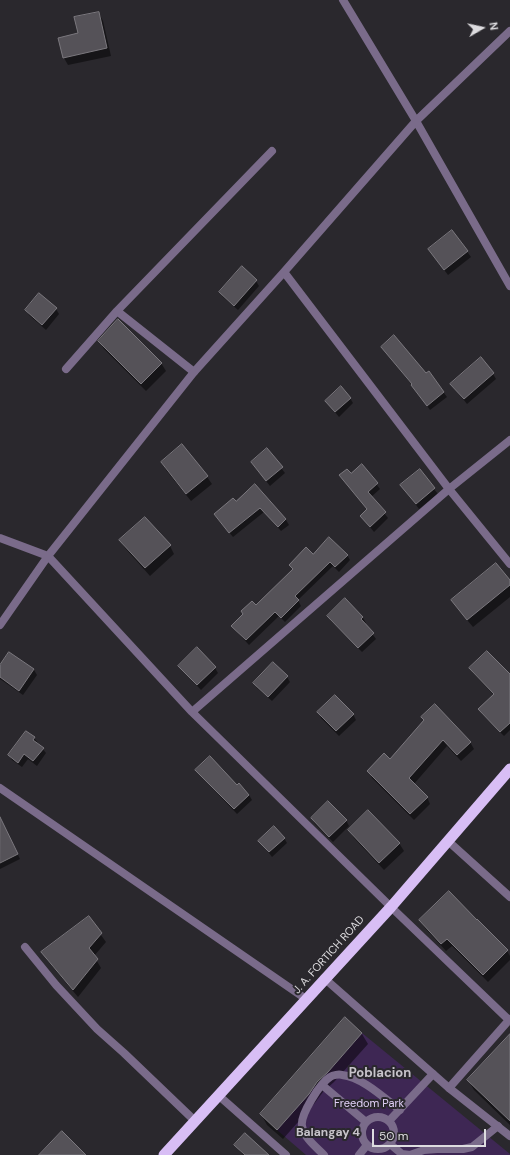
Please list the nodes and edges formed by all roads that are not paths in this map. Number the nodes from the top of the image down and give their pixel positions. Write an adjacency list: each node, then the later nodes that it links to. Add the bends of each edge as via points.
1 (343, 0): 3 (street)
2 (510, 30): 3 (street)
3 (416, 121): 5 (street); 6 (street)
4 (272, 151): 7 (street)
5 (284, 272): 9 (street); 11 (street)
6 (510, 286)
7 (117, 311): 8 (street); 9 (street)
8 (66, 368)
9 (194, 372): 13 (street)
10 (510, 440): 11 (street)
11 (450, 488): 14 (street); 16 (street)
12 (0, 538): 13 (street)
13 (48, 556): 15 (street); 16 (street)
14 (510, 564)
15 (0, 625)
16 (192, 712): 21 (street)
17 (510, 769): 19 (highway, J. A. FORTICH ROAD)
18 (0, 788): 24 (street)
19 (448, 841): 20 (street); 21 (highway, J. A. FORTICH ROAD)
20 (510, 896)
21 (390, 907): 23 (highway, J. A. FORTICH ROAD); 25 (street)
22 (25, 948): 31 (street, via 97,1029)
23 (324, 978): 24 (highway, J. A. FORTICH ROAD); 26 (street)
24 (306, 999): 29 (highway, J. A. FORTICH ROAD)
25 (510, 1019): 28 (street)
26 (433, 1074): 28 (street); 30 (street)
27 (322, 1085): 30 (street, via 330,1077 341,1074 356,1078); 33 (street); 40 (street, via 302,1118 301,1125 303,1132)
28 (449, 1088): 34 (street)
29 (218, 1095): 31 (highway, J. A. FORTICH ROAD); 39 (street)
30 (400, 1110): 32 (street)
31 (195, 1121): 38 (highway, J. A. FORTICH ROAD)
32 (389, 1121): 33 (street, via 384,1117 377,1117); 36 (street, via 394,1132)
33 (366, 1122): 37 (street, via 362,1134)
34 (498, 1126): 35 (street); 36 (street, via 472,1147 463,1149 424,1150 402,1154)
35 (510, 1136)
36 (390, 1144): 37 (street, via 379,1149)
37 (367, 1145): 41 (street)
38 (164, 1155)
39 (286, 1155)
40 (324, 1155)
41 (359, 1155)

